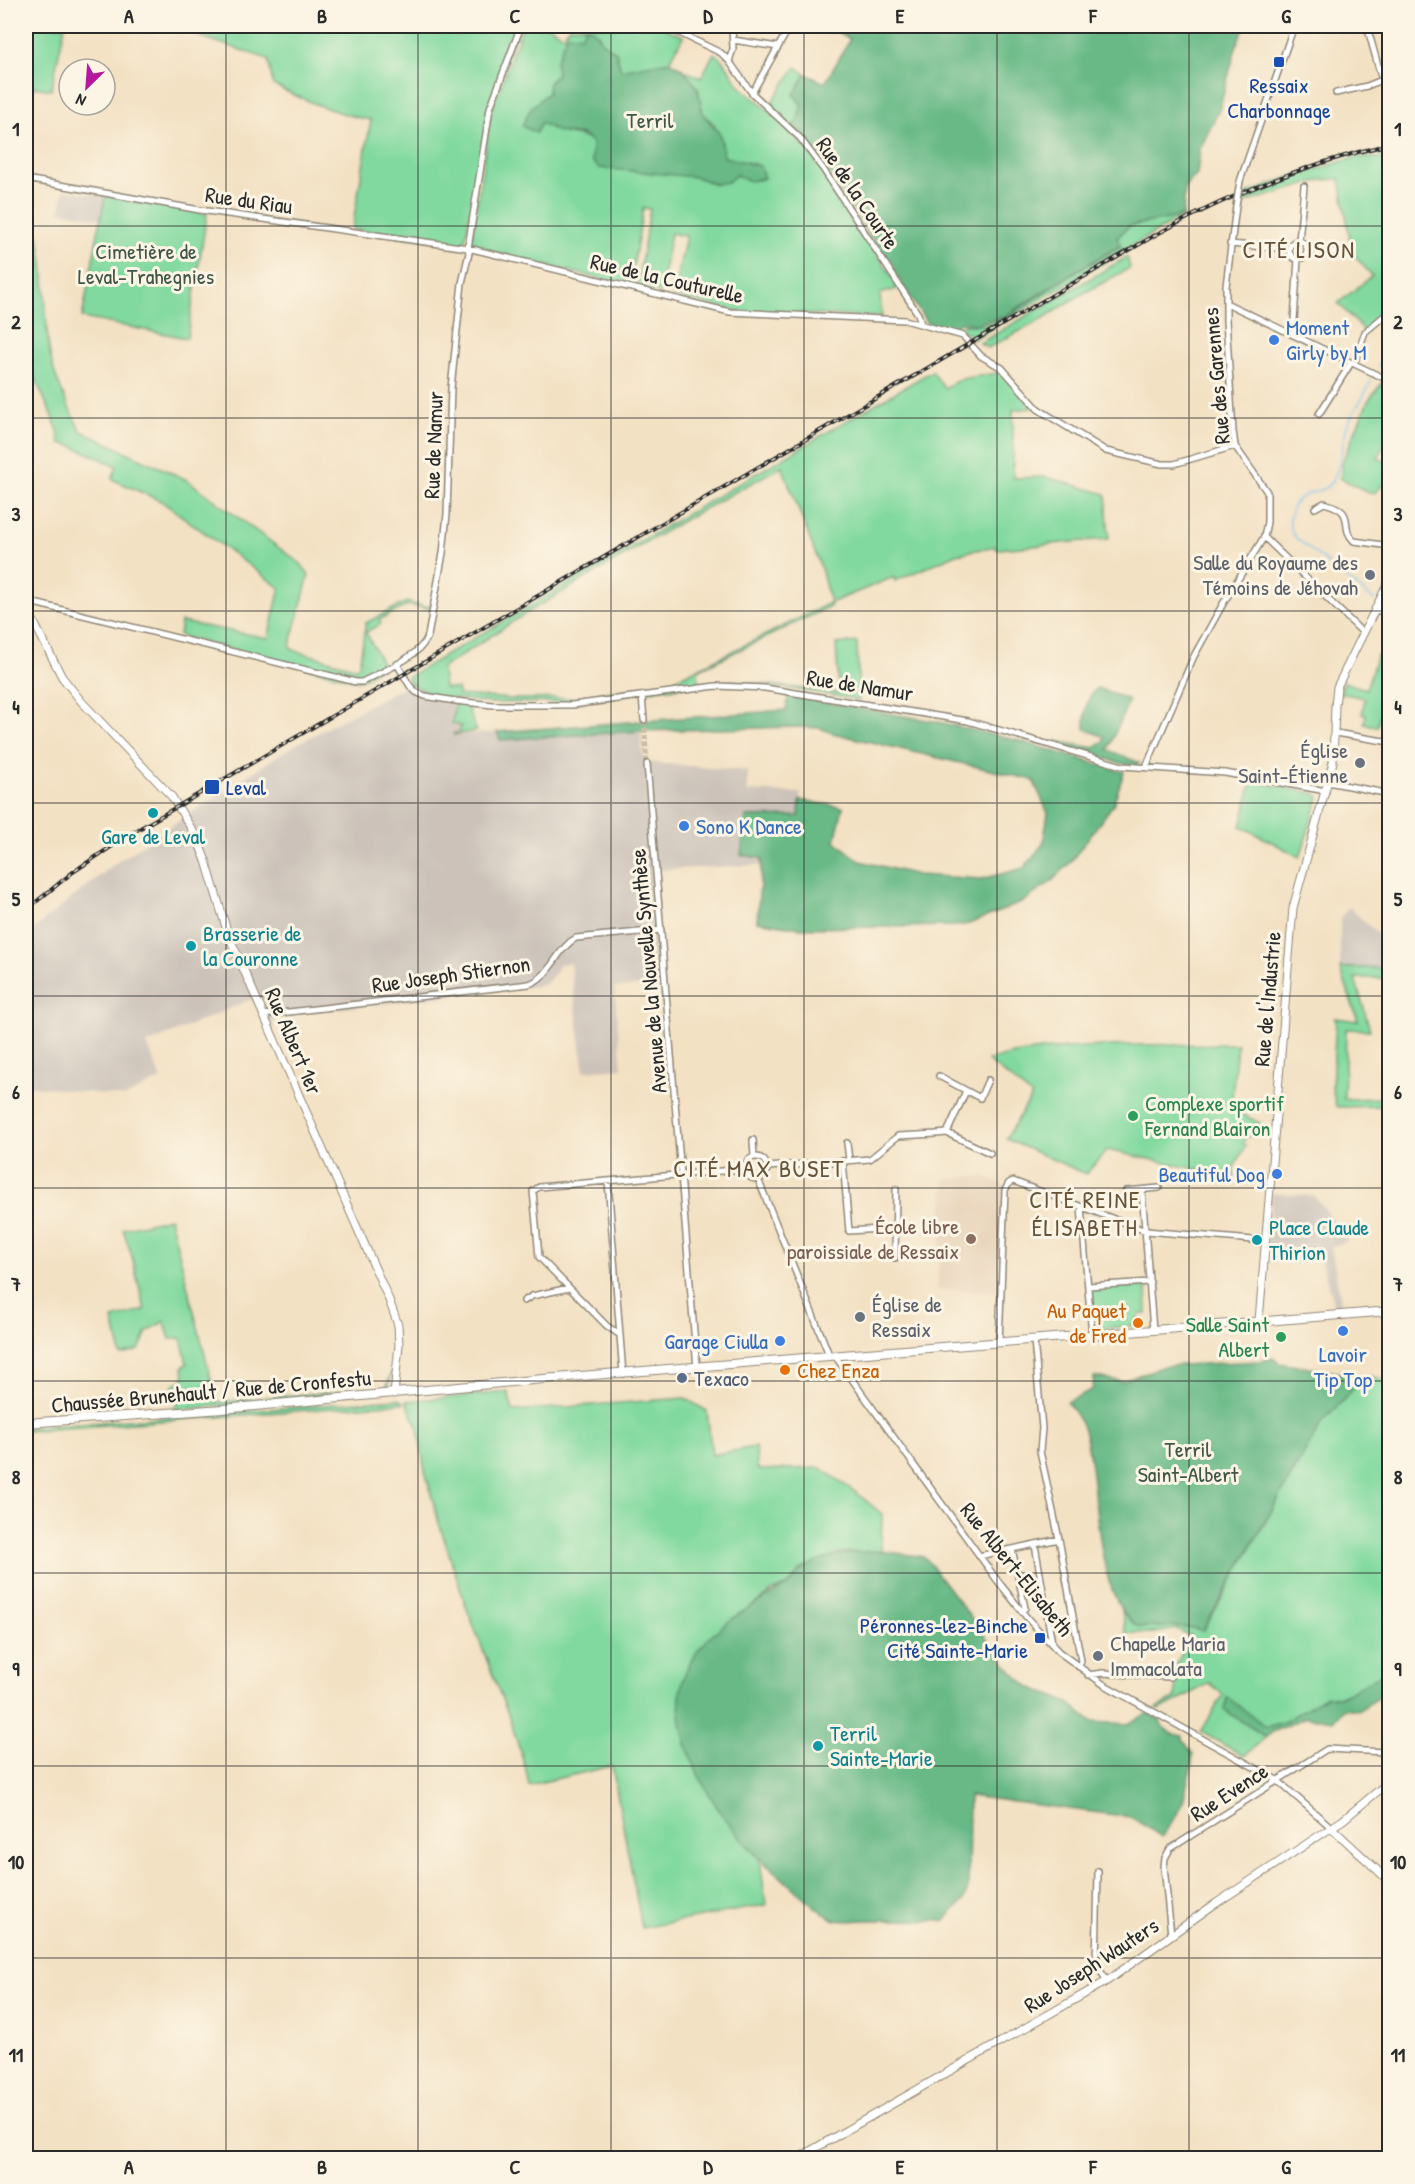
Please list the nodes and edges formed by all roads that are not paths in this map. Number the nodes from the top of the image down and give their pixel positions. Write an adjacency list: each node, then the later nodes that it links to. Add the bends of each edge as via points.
1 (521, 26): 18 (street, Rue de Namur, via 490,108)
2 (665, 26): 9 (street, Rue de la Courte, via 710,47)
3 (732, 26): 7 (street)
4 (790, 26): 8 (street)
5 (1294, 26): 17 (street, Rue des Garennes, bridge, via 1240,181)
6 (1367, 26): 10 (street)
7 (733, 40): 8 (street); 9 (street)
8 (778, 47): 12 (street)
9 (729, 61): 12 (street, Rue de la Courte)
10 (1382, 80): 11 (street); 13 (street)
11 (1389, 81)
12 (752, 93): 25 (street, Rue de la Courte, via 800,138 824,169)
13 (1336, 93)
14 (26, 180): 18 (street, Rue du Riau, via 201,210)
15 (1304, 186): 16 (street)
16 (1299, 241): 19 (street); 20 (street)
17 (1230, 244): 19 (street); 23 (street, Rue des Garennes)
18 (468, 248): 25 (street, Rue de la Couturelle, via 730,312); 40 (street, Rue de Namur, via 451,388 447,514 440,571 426,641)
19 (1289, 249): 22 (street)
20 (1307, 250): 21 (street); 22 (street)
21 (1352, 253)
22 (1298, 258): 26 (street)
23 (1226, 303): 26 (street); 30 (street, Rue des Garennes)
24 (1389, 311): 27 (street, via 1365,332)
25 (921, 324): 30 (street, Rue de la Couturelle, via 967,340 981,356 1002,368 1038,409 1106,451 1174,464)
26 (1293, 335): 27 (street)
27 (1352, 363): 28 (street); 29 (street)
28 (1389, 381)
29 (1319, 414)
30 (1235, 446): 32 (street, Rue des Garennes, via 1267,492)
31 (1315, 508): 33 (street, via 1324,503 1342,511 1354,542)
32 (1264, 537): 39 (street); 46 (street, Rue des Garennes, via 1194,656)
33 (1389, 546)
34 (1389, 579): 37 (street, Rue de l'Industrie)
35 (26, 601): 40 (street, Rue de Namur, via 351,681 362,682)
36 (26, 607): 51 (street, Rue Albert 1er, via 62,677 182,810 201,849 228,934)
37 (1375, 609): 38 (street); 39 (street, Rue de l'Industrie)
38 (1389, 616)
39 (1363, 633): 43 (street, Rue de l'Industrie, via 1337,687)
40 (397, 664): 41 (street, Rue de Namur, via 416,692 455,701 572,705)
41 (642, 696): 42 (street); 46 (street, Rue de Namur, via 716,686 802,693 968,721 1112,763)
42 (644, 720)
43 (1335, 733): 44 (street); 47 (street, Rue de l'Industrie)
44 (1389, 742)
45 (647, 765): 50 (street, Avenue de la Nouvelle Synthèse)
46 (1146, 767): 48 (street, Rue de Namur, via 1233,774)
47 (1328, 782): 48 (street, Rue de l'Industrie); 49 (street)
48 (1326, 791): 73 (street, Rue de l'Industrie, via 1293,908)
49 (1389, 794)
50 (661, 930): 51 (street, Rue Joseph Stiernon, via 576,938 542,977 529,984); 63 (street, Avenue de la Nouvelle Synthèse)
51 (263, 1015): 89 (street, Rue Albert 1er, via 398,1325)
52 (939, 1076): 54 (street)
53 (988, 1080): 54 (street, via 980,1098)
54 (966, 1091): 55 (street)
55 (948, 1134): 58 (street); 60 (street, via 898,1136 875,1157)
56 (753, 1140): 59 (street)
57 (847, 1143): 60 (street)
58 (990, 1153)
59 (754, 1156): 61 (street); 62 (street)
60 (846, 1161): 61 (street); 71 (street, via 849,1231)
61 (768, 1167): 64 (street)
62 (744, 1169): 63 (street); 64 (street, via 749,1177)
63 (682, 1175): 65 (street); 87 (street, Avenue de la Nouvelle Synthèse)
64 (758, 1179): 86 (street, Rue Albert-Elisabeth)
65 (608, 1181): 77 (street, via 539,1187 532,1193 539,1257); 82 (street)
66 (1159, 1188): 69 (street)
67 (896, 1189): 71 (street)
68 (1126, 1191): 69 (street)
69 (1142, 1191): 72 (street)
70 (1081, 1206): 72 (street); 76 (street); 85 (street, via 1013,1181 1009,1183 1005,1190)
71 (896, 1228): 74 (street)
72 (1146, 1231): 73 (street); 75 (street)
73 (1265, 1241): 80 (street, Rue de l'Industrie)
74 (895, 1258)
75 (1150, 1282): 76 (street); 81 (street)
76 (1088, 1286): 83 (street)
77 (569, 1288): 78 (street); 82 (street)
78 (524, 1301)
79 (1389, 1311): 80 (main road, Chaussée Brunehault / Rue de Cronfestu)
80 (1259, 1321): 81 (main road, Chaussée Brunehault / Rue de Cronfestu)
81 (1153, 1330): 83 (main road, Chaussée Brunehault / Rue de Cronfestu)
82 (620, 1335): 88 (street)
83 (1092, 1335): 84 (main road, Chaussée Brunehault / Rue de Cronfestu)
84 (1034, 1340): 85 (main road, Chaussée Brunehault / Rue de Cronfestu); 91 (street, via 1042,1428 1040,1451)
85 (999, 1342): 86 (main road, Chaussée Brunehault / Rue de Cronfestu)
86 (833, 1356): 87 (main road, Chaussée Brunehault / Rue de Cronfestu); 94 (street, Rue Albert-Elisabeth)
87 (697, 1368): 88 (main road, Chaussée Brunehault / Rue de Cronfestu)
88 (623, 1374): 89 (main road, Chaussée Brunehault / Rue de Cronfestu)
89 (397, 1394): 90 (main road, Chaussée Brunehault / Rue de Cronfestu)
90 (26, 1423)
91 (1059, 1539): 92 (street); 97 (street)
92 (1035, 1545): 93 (street); 96 (street)
93 (1012, 1549): 94 (street); 95 (street, via 1025,1608)
94 (979, 1556): 95 (street, Rue Albert-Elisabeth)
95 (1022, 1611): 96 (street, Rue Albert-Elisabeth)
96 (1052, 1645): 97 (street, Rue Albert-Elisabeth)
97 (1079, 1667): 98 (street, Rue Albert-Elisabeth)
98 (1088, 1675): 99 (street, via 1103,1672); 101 (street, Rue Albert-Elisabeth)
99 (1170, 1677)
100 (1389, 1754): 101 (street, Rue Evence, via 1327,1749)
101 (1277, 1780): 103 (street, Rue Albert-Elisabeth); 106 (street, Rue Evence, via 1170,1849 1164,1866)
102 (1389, 1781): 103 (street, Rue Joseph Wauters)
103 (1332, 1828): 105 (street, Rue Albert-Elisabeth); 106 (street, Rue Joseph Wauters)
104 (1098, 1871): 107 (street, via 1096,1964)
105 (1389, 1882)
106 (1171, 1935): 107 (street, Rue Joseph Wauters)
107 (1107, 1981): 108 (street, Rue Joseph Wauters)
108 (798, 2158)

